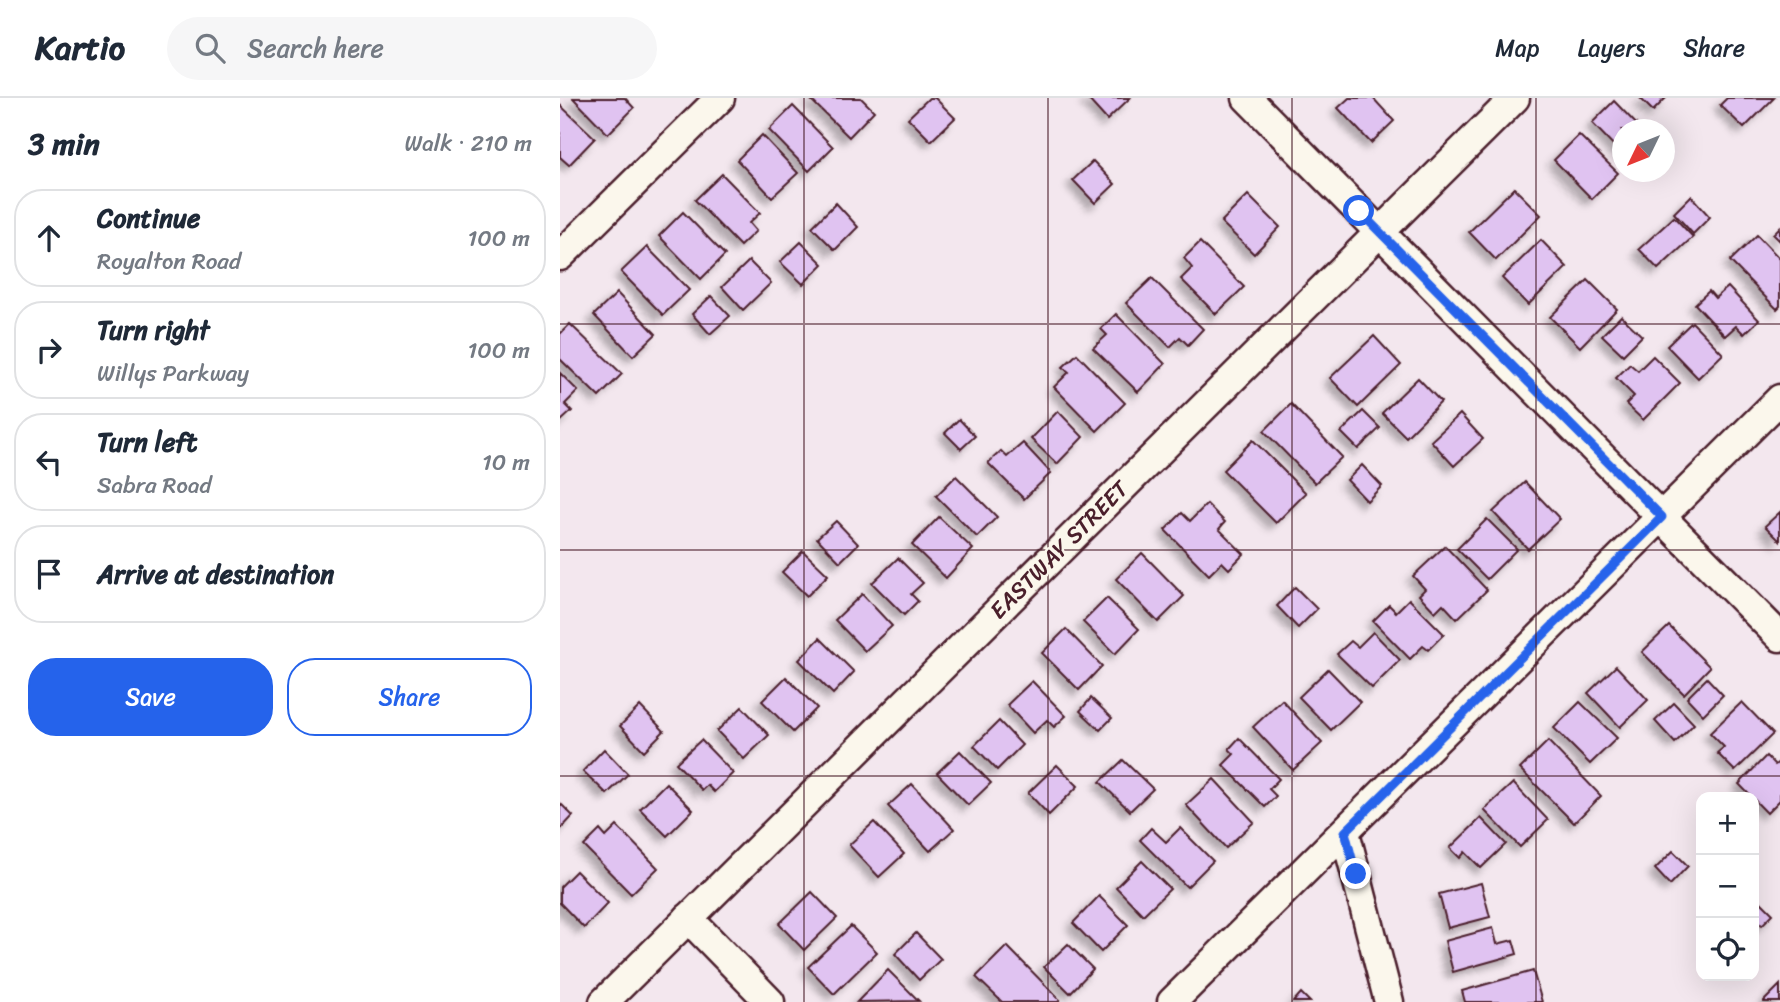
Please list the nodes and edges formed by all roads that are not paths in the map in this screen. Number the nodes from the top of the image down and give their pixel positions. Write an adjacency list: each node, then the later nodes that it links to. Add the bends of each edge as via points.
1 (720, 98): 5 (street)
2 (1247, 98): 4 (street)
3 (1515, 98): 4 (street, EASTWAY STREET)
4 (1380, 232): 7 (street); 10 (street, EASTWAY STREET)
5 (560, 256)
6 (1780, 399): 7 (street)
7 (1662, 517): 8 (street); 9 (street)
8 (1780, 637)
9 (1345, 832): 13 (street); 14 (street)
10 (688, 918): 11 (street, EASTWAY STREET); 12 (street)
11 (604, 1002)
12 (770, 1002)
13 (1172, 1002)
14 (1389, 1002)

